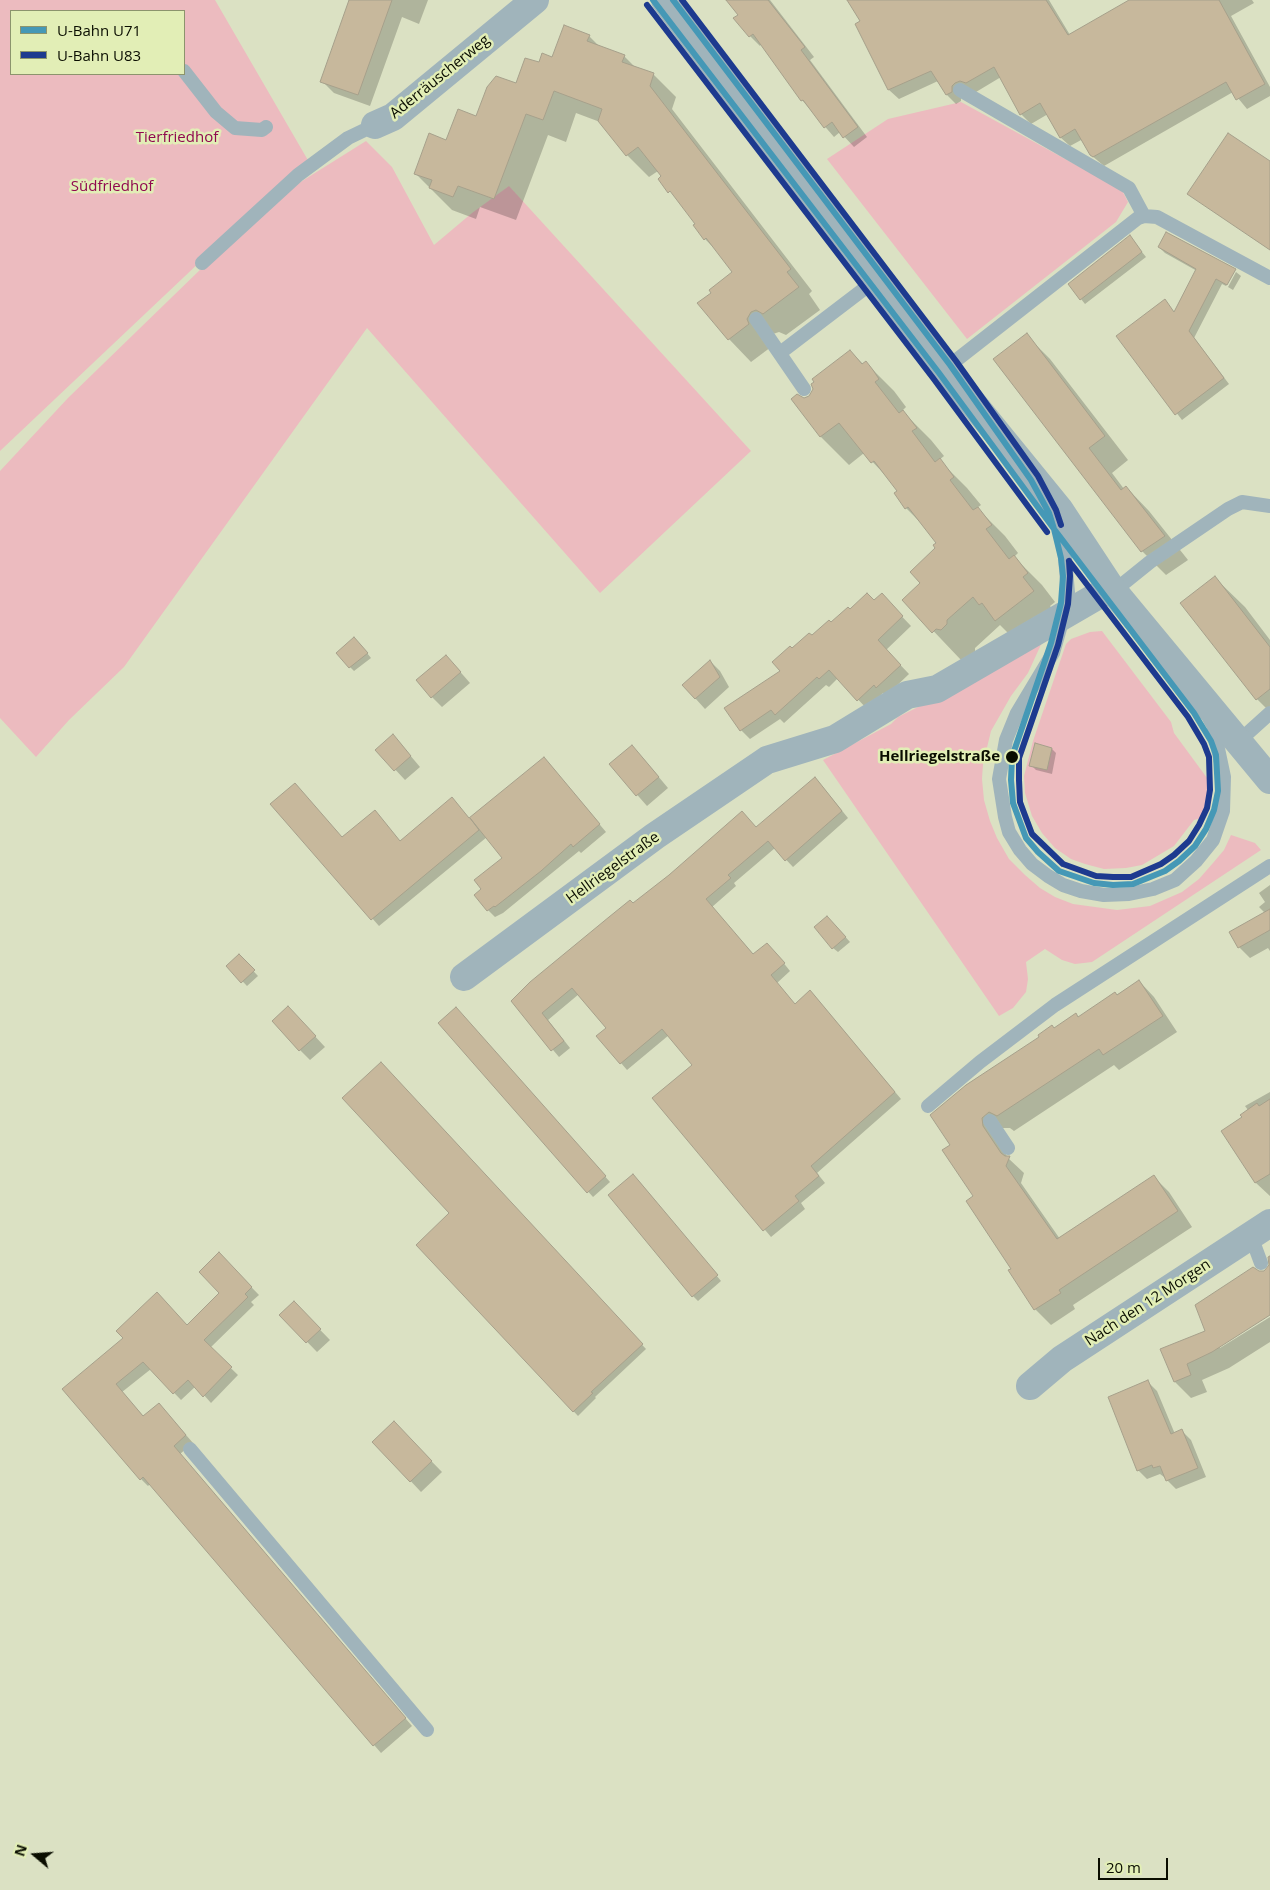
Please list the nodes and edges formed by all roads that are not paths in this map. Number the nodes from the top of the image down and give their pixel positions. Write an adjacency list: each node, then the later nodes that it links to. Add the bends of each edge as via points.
1 (535, 0): 5 (street, Aderräuscherweg, via 393,117)
2 (665, 0): 10 (street)
3 (185, 72): 6 (lane, via 216,112 235,128 262,130)
4 (960, 90): 7 (lane, via 1129,188)
5 (375, 125): 8 (lane, Aderräuscherweg, via 348,138 298,175)
6 (266, 127)
7 (1144, 216): 9 (lane, via 1157,217); 13 (lane)
8 (202, 263)
9 (1270, 278)
10 (877, 279): 12 (lane); 13 (street)
11 (756, 319): 12 (lane)
12 (780, 353): 14 (lane)
13 (945, 369): 16 (street)
14 (804, 389)
15 (1270, 506): 17 (lane, via 1242,502 1228,509)
16 (1058, 509): 17 (street); 18 (lane, via 1068,592)
17 (1113, 589): 18 (street, Hellriegelstraße); 19 (street)
18 (1063, 617): 21 (lane, via 1053,653 1017,713 1006,740 999,779 1000,798 1009,832 1032,864 1063,885 1104,895 1153,889 1175,880 1213,840 1223,811); 24 (street, Hellriegelstraße, via 937,689 907,695 834,740 767,760 655,836)
19 (1178, 668): 21 (street); 21 (lane)
20 (1270, 713): 21 (lane)
21 (1229, 749): 22 (street)
22 (1270, 780)
23 (1270, 866): 25 (lane, via 1055,1005 964,1081)
24 (464, 977)
25 (928, 1106)
26 (990, 1121): 27 (lane)
27 (1008, 1148)
28 (1260, 1230): 29 (lane); 30 (street, Nach den 12 Morgen, via 1062,1359)
29 (1261, 1263)
30 (1030, 1386)
31 (190, 1449): 32 (lane)
32 (427, 1730)

